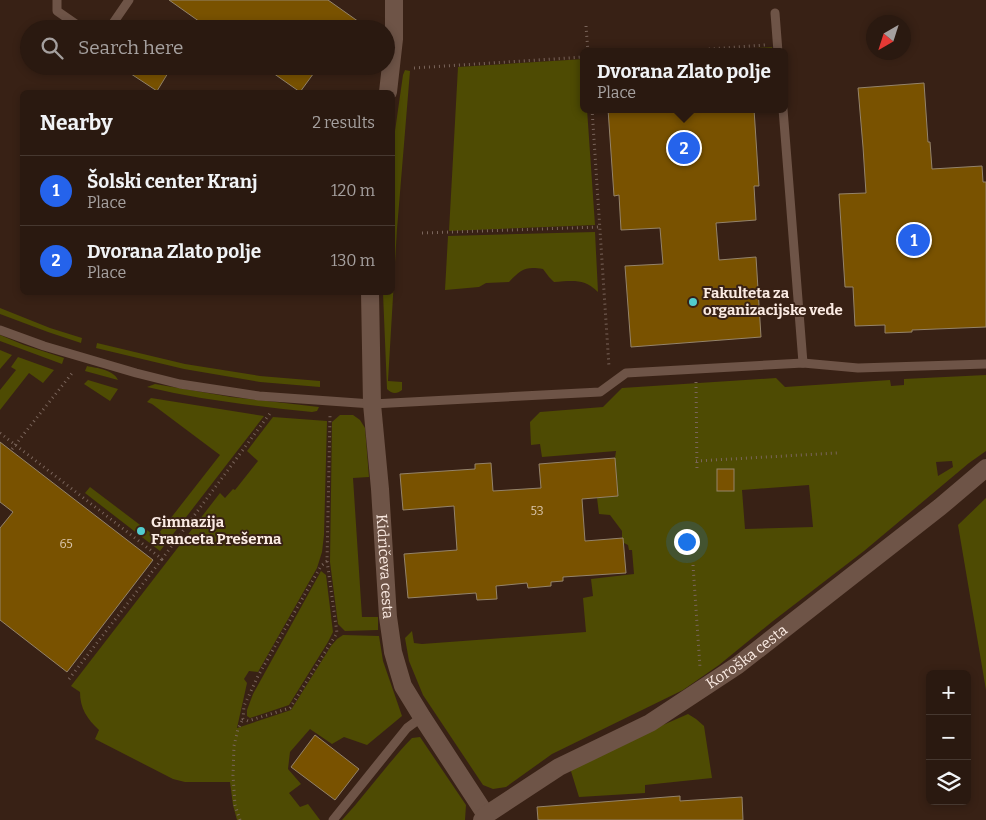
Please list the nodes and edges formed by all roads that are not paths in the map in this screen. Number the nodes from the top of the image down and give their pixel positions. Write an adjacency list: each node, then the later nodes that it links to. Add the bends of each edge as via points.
1 (56, 0): 5 (lane, via 56,11)
2 (129, 0): 6 (lane)
3 (394, 0): 7 (street)
4 (775, 13): 8 (lane)
5 (70, 20)
6 (115, 20)
7 (394, 20)
8 (778, 48)
9 (390, 75): 10 (street)
10 (388, 90)
11 (783, 113): 14 (lane)
12 (370, 295): 16 (street, Kidričeva cesta)
13 (0, 330): 16 (lane, via 53,349 180,384 259,396)
14 (803, 363): 15 (lane, via 858,368); 16 (lane, via 626,373 600,392)
15 (986, 364)
16 (372, 404): 18 (street, Kidričeva cesta, via 393,652 403,686)
17 (986, 468): 19 (street, Koroška cesta, via 940,508 738,665 650,723 559,767)
18 (422, 716): 19 (street, Kidričeva cesta); 20 (lane, via 407,728)
19 (484, 817)
20 (333, 820)

